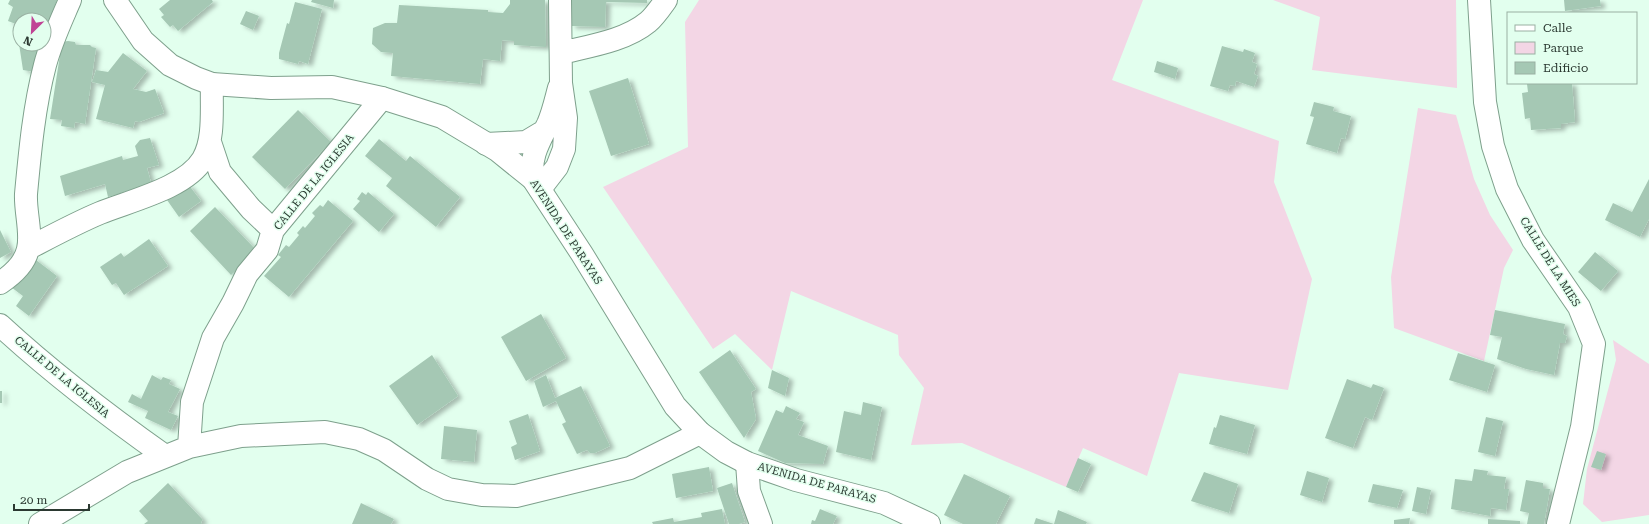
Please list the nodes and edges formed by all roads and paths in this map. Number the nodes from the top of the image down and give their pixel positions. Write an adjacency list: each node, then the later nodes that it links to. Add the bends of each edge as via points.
1 (70, 0): 15 (street, via 56,30 39,91 26,197)
2 (115, 0): 8 (street, AVENIDA DE PARAYAS, via 143,41 164,60)
3 (560, 0): 6 (street)
4 (666, 0): 6 (street, via 649,22 631,32 605,42)
5 (1479, 0): 25 (street, CALLE DE LA MIES, via 1485,102 1493,146 1507,189 1533,240 1579,307 1594,344 1582,427)
6 (561, 53): 7 (street)
7 (561, 83): 10 (street, via 548,123); 13 (street, via 566,118 564,149 556,167)
8 (212, 84): 9 (street, AVENIDA DE PARAYAS, via 271,88 332,87); 11 (street)
9 (382, 98): 12 (street, AVENIDA DE PARAYAS, via 442,117); 14 (street, CALLE DE LA IGLESIA)
10 (542, 133): 12 (street, via 526,142); 13 (street, via 531,169)
11 (210, 142): 14 (street, via 220,172 250,209); 15 (street, via 203,160 176,183 136,201 100,213)
12 (486, 144): 13 (street, AVENIDA DE PARAYAS, via 497,150)
13 (536, 184): 18 (street, AVENIDA DE PARAYAS, via 582,254 674,406)
14 (273, 230): 19 (street, CALLE DE LA IGLESIA, via 268,250 247,274 213,338 192,402)
15 (29, 248): 16 (street, via 14,273)
16 (0, 283)
17 (0, 325): 20 (street, CALLE DE LA IGLESIA, via 70,386)
18 (700, 433): 19 (street, via 630,468 516,496 482,495 448,489 427,479 384,450 359,439 325,432 241,436); 21 (street, AVENIDA DE PARAYAS, via 726,452)
19 (189, 447): 20 (street)
20 (165, 456): 22 (street, via 127,472)
21 (747, 463): 23 (street, via 749,491); 24 (street, AVENIDA DE PARAYAS, via 796,480 884,502)
22 (40, 524)
23 (761, 524)
24 (929, 524)
25 (1558, 524)

